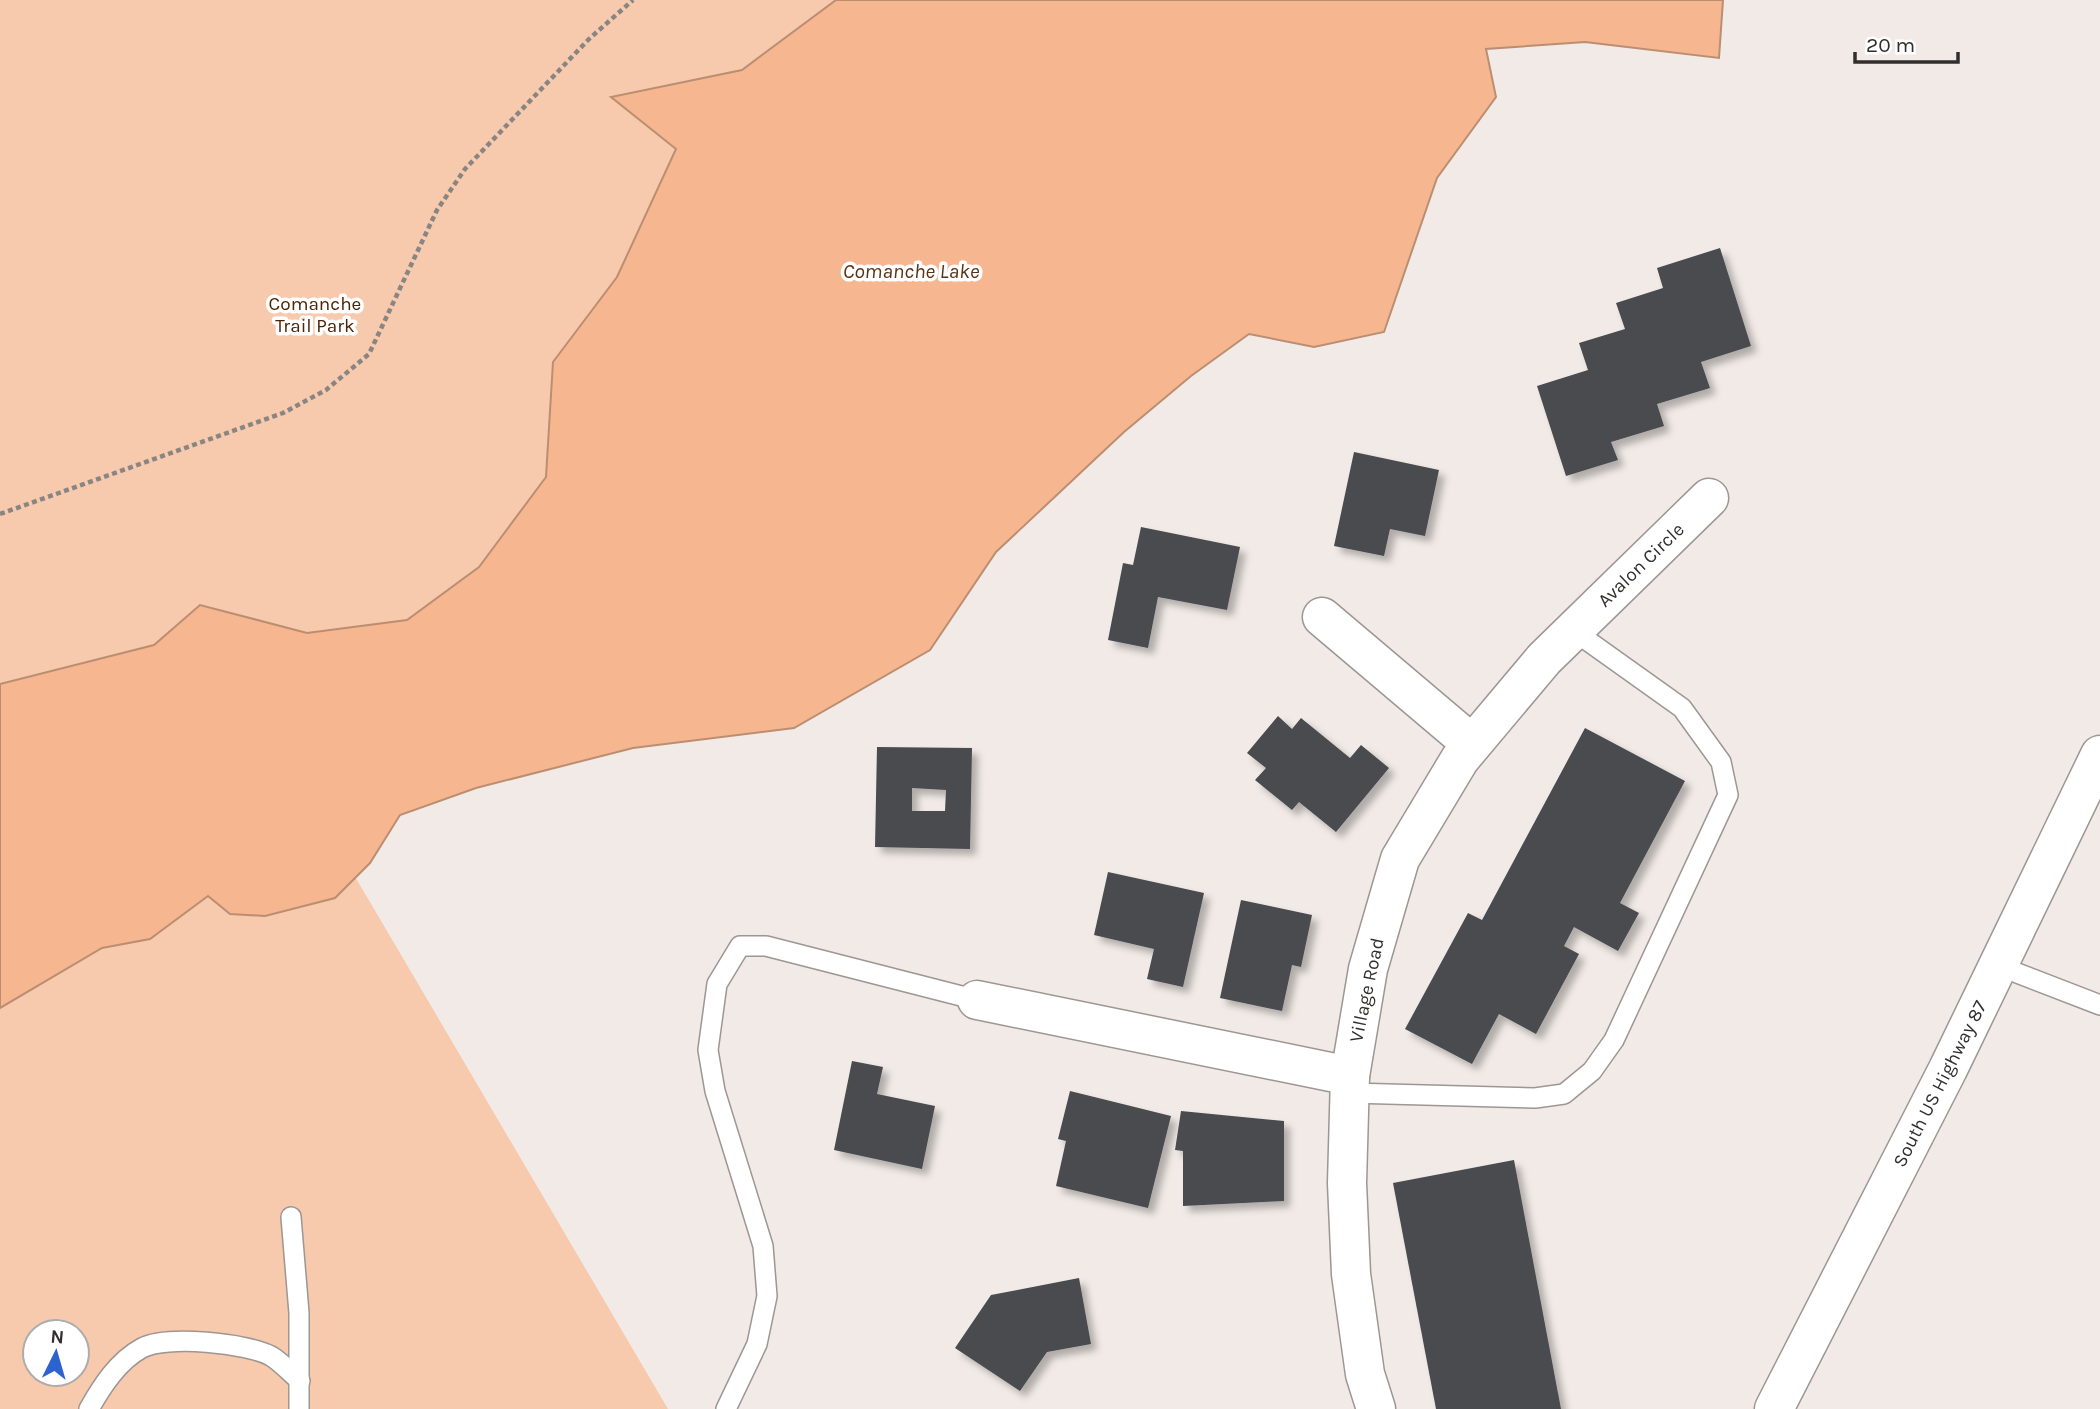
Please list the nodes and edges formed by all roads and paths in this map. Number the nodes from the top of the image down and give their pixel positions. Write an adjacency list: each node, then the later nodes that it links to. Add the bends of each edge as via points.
1 (633, 0): 3 (path, via 589,39 465,169 437,210 369,354 326,390 283,413)
2 (1709, 498): 5 (street, Avalon Circle)
3 (0, 514)
4 (1322, 617): 6 (street)
5 (1573, 631): 6 (street, Village Road); 11 (lane, via 1682,708 1721,761 1728,795 1614,1040 1592,1071 1564,1094 1535,1098)
6 (1472, 744): 11 (street, Village Road, via 1400,859 1368,969)
7 (2100, 755): 8 (street, South US Highway 87)
8 (1999, 966): 10 (lane); 18 (street, South US Highway 87)
9 (977, 1000): 11 (street); 16 (lane, via 766,946 740,946 717,984 708,1050 715,1091 763,1246 767,1296 757,1343)
10 (2100, 1005)
11 (1350, 1085): 17 (street, Village Road, via 1347,1183 1351,1274 1365,1374)
12 (291, 1217): 13 (lane)
13 (300, 1381): 14 (lane, via 271,1357 247,1347 177,1342 144,1346 123,1362); 15 (lane)
14 (89, 1409)
15 (299, 1409)
16 (726, 1409)
17 (1376, 1409)
18 (1774, 1409)

